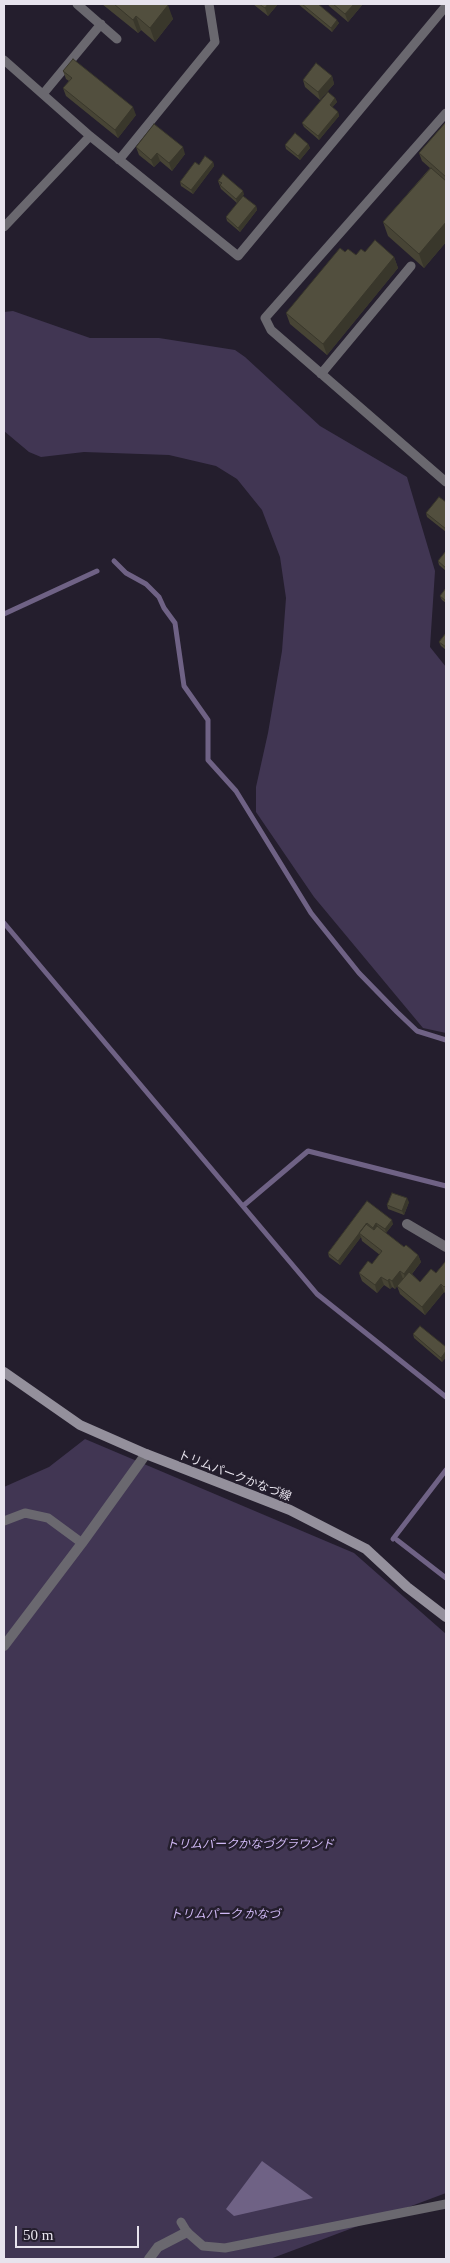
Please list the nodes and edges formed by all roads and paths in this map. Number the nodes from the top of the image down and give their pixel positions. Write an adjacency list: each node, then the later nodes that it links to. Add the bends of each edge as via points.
1 (77, 4): 4 (lane)
2 (209, 4): 10 (lane, via 214,42)
3 (446, 6): 10 (lane, via 238,256)
4 (101, 24): 5 (lane); 7 (lane)
5 (117, 39)
6 (4, 60): 7 (lane)
7 (43, 94): 9 (lane)
8 (446, 113): 13 (lane, via 265,318 272,330)
9 (90, 136): 10 (lane); 11 (lane)
10 (119, 160)
11 (4, 227)
12 (411, 266): 13 (lane)
13 (321, 374): 14 (lane)
14 (446, 482)
15 (407, 1224): 16 (street)
16 (446, 1247)
17 (4, 1372): 18 (main road, トリムパークかなづ線, via 80,1425)
18 (146, 1454): 20 (street); 21 (main road, トリムパークかなづ線, via 290,1510 366,1549)
19 (4, 1521): 20 (lane, via 25,1513 48,1518)
20 (82, 1543): 22 (street)
21 (446, 1617)
22 (4, 1646)
23 (446, 2204): 25 (lane, via 225,2248 204,2246)
24 (181, 2222): 25 (lane)
25 (187, 2232): 26 (street, via 158,2247)
26 (149, 2259)

